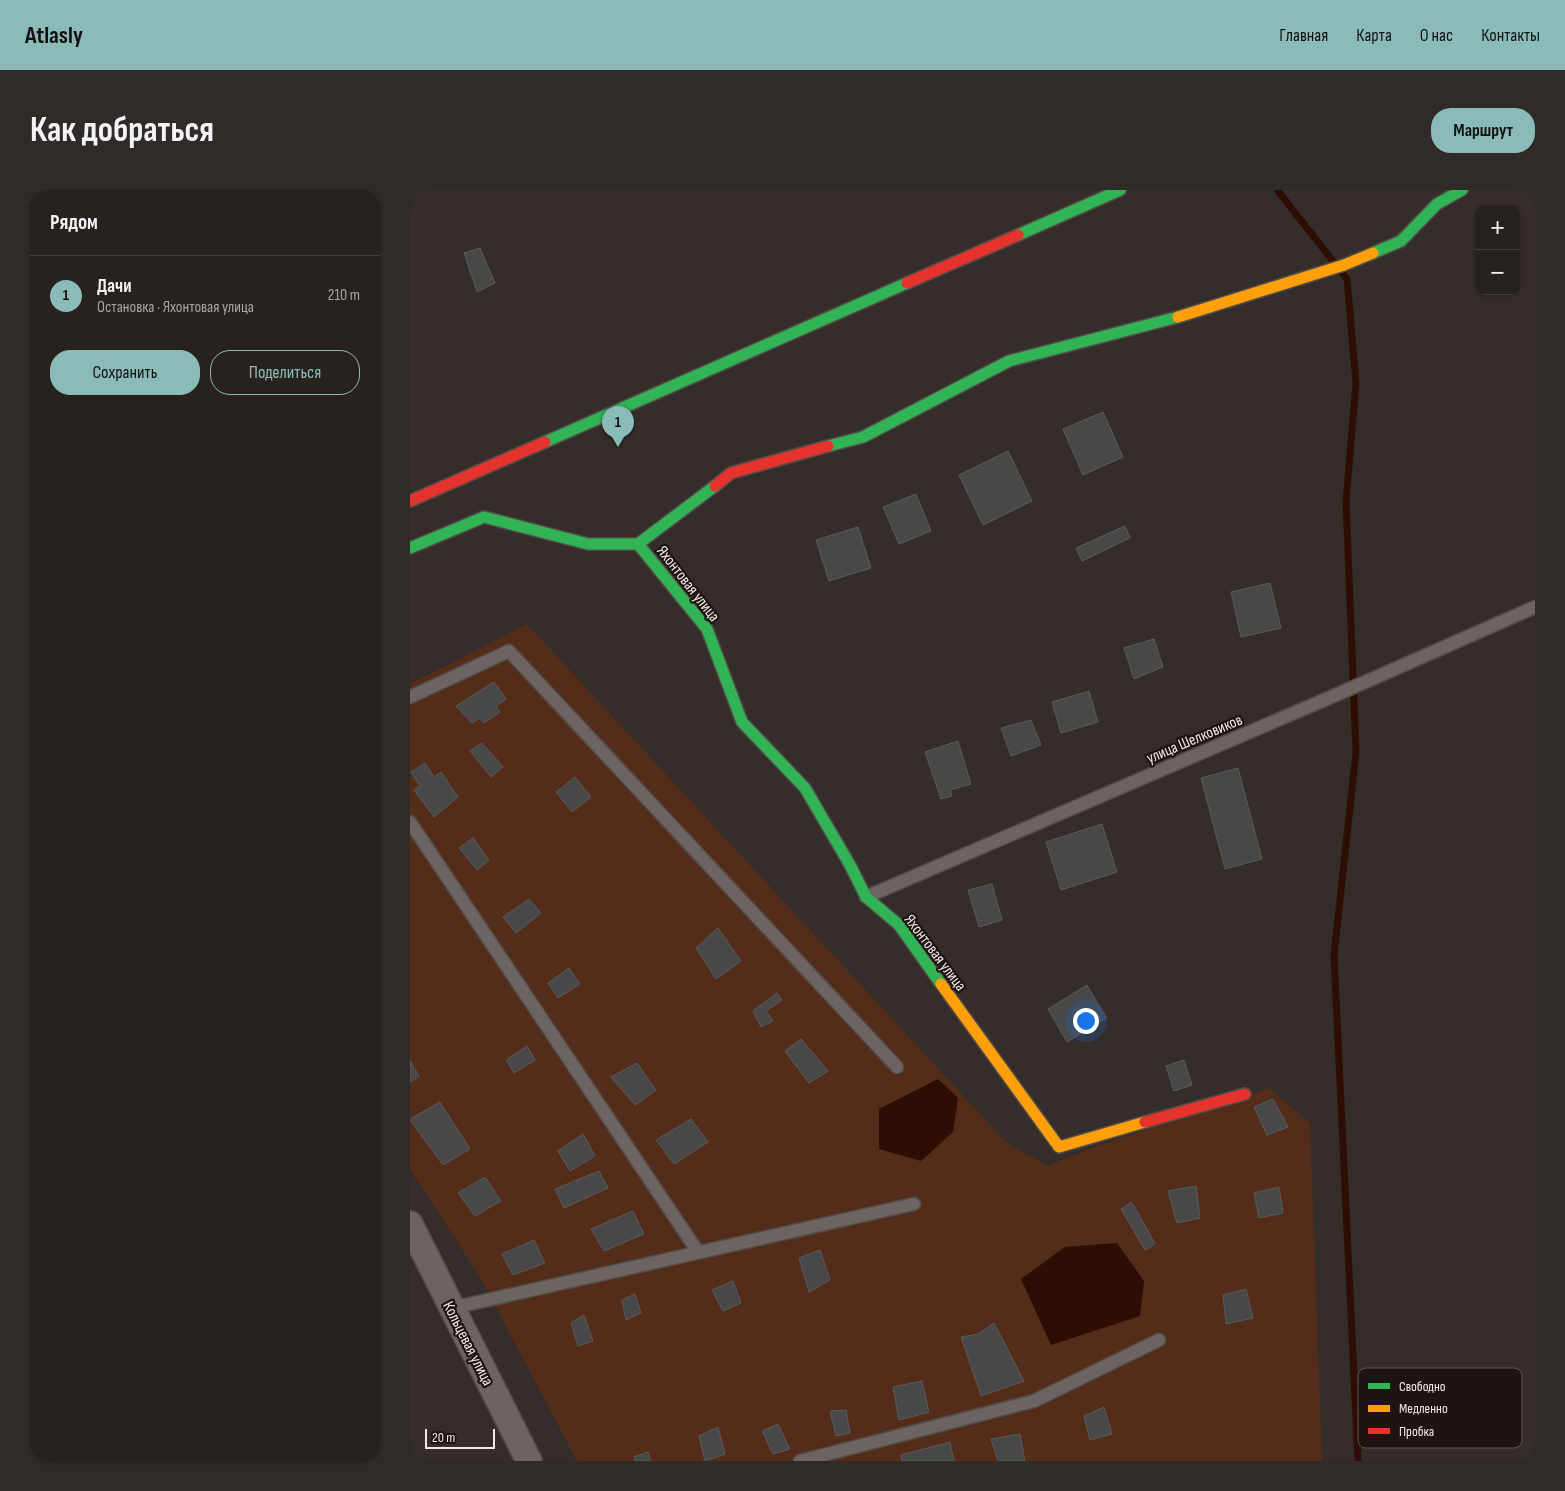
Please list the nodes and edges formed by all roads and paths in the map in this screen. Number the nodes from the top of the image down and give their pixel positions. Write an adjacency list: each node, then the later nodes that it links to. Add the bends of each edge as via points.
1 (1120, 190): 3 (street)
2 (1462, 190): 4 (street, via 1437,204 1401,240 1344,265 1180,316 1009,361 863,437 732,473)
3 (410, 502)
4 (638, 544): 5 (street, via 588,544 484,517); 9 (street, Яхонтовая улица, via 708,629 742,722 805,788)
5 (410, 548)
6 (1535, 607): 9 (lane, улица Шелковиков)
7 (410, 697): 10 (lane, via 509,651)
8 (410, 822): 14 (lane)
9 (866, 897): 11 (street, Яхонтовая улица, via 899,925 1059,1147)
10 (897, 1067)
11 (1245, 1094)
12 (914, 1204): 14 (lane)
13 (410, 1224): 15 (street, Кольцевая улица)
14 (698, 1252): 15 (lane)
15 (452, 1308): 17 (street, Кольцевая улица)
16 (1159, 1340): 18 (lane, via 1034,1401)
17 (529, 1461)
18 (800, 1461)

